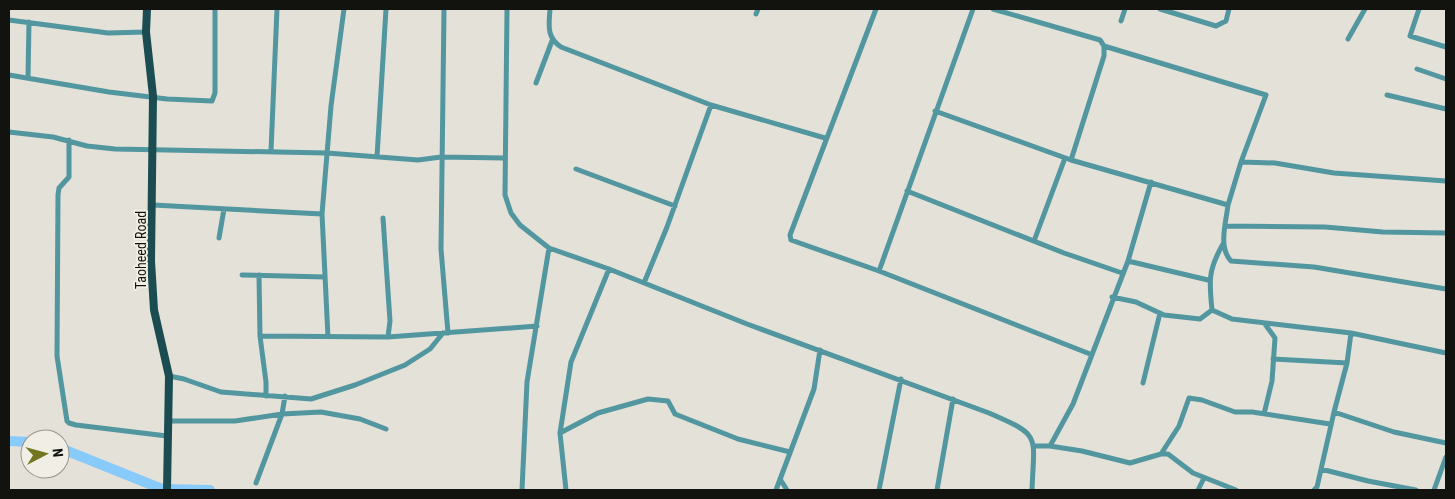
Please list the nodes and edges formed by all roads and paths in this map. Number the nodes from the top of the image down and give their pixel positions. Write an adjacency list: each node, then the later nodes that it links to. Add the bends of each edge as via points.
1 (147, 9): 20 (main road, Taoheed Road)
2 (215, 9): 31 (street, via 215,93 212,101)
3 (277, 9): 39 (street)
4 (344, 9): 40 (street)
5 (386, 9): 41 (street)
6 (444, 9): 42 (street)
7 (507, 9): 43 (street)
8 (550, 9): 22 (street, via 548,30)
9 (876, 9): 36 (street)
10 (973, 9): 33 (street)
11 (993, 9): 23 (street, via 1100,40)
12 (1125, 9): 18 (street)
13 (1160, 9): 14 (street, via 1216,26 1226,21)
14 (1229, 9)
15 (1365, 9): 21 (street)
16 (1419, 9): 24 (street, via 1410,36)
17 (9, 20): 19 (street)
18 (1121, 21)
19 (29, 22): 20 (street, via 108,33); 27 (street)
20 (146, 32): 31 (main road, Taoheed Road)
21 (1348, 39)
22 (552, 41): 29 (street); 32 (street)
23 (1104, 46): 45 (street, via 1104,56); 46 (street, via 1266,95)
24 (1446, 47)
25 (1417, 69): 28 (street)
26 (9, 75): 27 (street)
27 (28, 78): 31 (street)
28 (1446, 78)
29 (536, 83)
30 (1387, 95): 34 (street)
31 (153, 96): 38 (main road, Taoheed Road)
32 (711, 105): 36 (street); 53 (street)
33 (935, 110): 44 (street); 50 (street)
34 (1446, 110)
35 (9, 132): 37 (street)
36 (825, 138): 65 (street, via 791,240)
37 (69, 140): 38 (street, via 87,146); 101 (street, via 69,178 59,188 58,195 56,292 57,356 67,421 69,424)
38 (153, 151): 39 (street); 51 (main road, Taoheed Road)
39 (271, 151): 40 (street)
40 (327, 153): 41 (street); 55 (street)
41 (377, 157): 42 (street, via 418,160)
42 (441, 157): 43 (street); 78 (street, via 441,249)
43 (504, 158): 62 (street, via 505,195 511,213 520,225)
44 (1065, 158): 45 (street); 60 (street)
45 (1071, 160): 49 (street)
46 (1241, 162): 48 (street); 52 (street)
47 (576, 169): 53 (street)
48 (1446, 181)
49 (1151, 182): 52 (street); 63 (street)
50 (907, 191): 60 (street); 65 (street)
51 (153, 205): 54 (street); 88 (main road, Taoheed Road, via 151,261 154,310)
52 (1228, 205): 57 (street)
53 (674, 206): 71 (street)
54 (224, 209): 55 (street); 59 (street)
55 (322, 214): 69 (street)
56 (383, 218): 82 (street, via 390,321)
57 (1226, 226): 58 (street); 61 (street)
58 (1446, 233)
59 (219, 238)
60 (1034, 241): 66 (street)
61 (1224, 243): 70 (street, via 1213,262); 72 (street, via 1231,261 1314,267)
62 (549, 248): 64 (street); 77 (street)
63 (1128, 261): 66 (street); 70 (street)
64 (609, 269): 71 (street); 100 (street, via 571,362)
65 (878, 271): 85 (street)
66 (1122, 273): 73 (street)
67 (242, 275): 68 (street)
68 (259, 275): 69 (street); 80 (street)
69 (325, 277): 81 (street)
70 (1208, 280): 74 (street)
71 (644, 283): 83 (street)
72 (1446, 288)
73 (1112, 297): 75 (street, via 1136,302); 85 (street)
74 (1212, 310): 75 (street, via 1200,319); 76 (street, via 1232,319)
75 (1160, 313): 90 (street)
76 (1265, 324): 79 (street); 86 (street, via 1275,338)
77 (537, 326): 78 (street); 114 (street, via 527,382)
78 (446, 333): 82 (street); 92 (street, via 430,349 405,365 314,398)
79 (1351, 333): 84 (street); 87 (street)
80 (260, 336): 81 (street); 91 (street)
81 (328, 337): 82 (street)
82 (388, 337)
83 (820, 350): 89 (street); 105 (street, via 814,390)
84 (1446, 353)
85 (1090, 354): 104 (street, via 1073,404)
86 (1273, 359): 87 (street); 96 (street, via 1272,381)
87 (1348, 363): 94 (street)
88 (169, 376): 91 (street, via 221,392); 97 (main road, Taoheed Road)
89 (900, 380): 93 (street); 118 (street)
90 (1142, 383)
91 (266, 396): 92 (street)
92 (286, 396): 95 (street)
93 (953, 399): 103 (street, via 1023,428 1031,436); 119 (street)
94 (1334, 412): 98 (street); 102 (street, via 1394,432)
95 (282, 414): 97 (street, via 235,421); 99 (street, via 322,412 360,419); 111 (street)
96 (1264, 414): 98 (street); 106 (street, via 1235,412 1189,398 1179,426)
97 (168, 421): 101 (main road, Taoheed Road)
98 (1330, 424): 108 (street)
99 (386, 429)
100 (560, 433): 105 (street, via 598,413 648,398 668,401 675,414 738,439); 115 (street)
101 (168, 436): 113 (main road, Taoheed Road)
102 (1446, 443)
103 (1034, 446): 104 (street); 120 (street)
104 (1050, 446): 106 (street, via 1130,463)
105 (790, 452): 110 (street)
106 (1161, 454): 109 (street, via 1174,458)
107 (1446, 457): 124 (street)
108 (1321, 468): 112 (street); 123 (street)
109 (1204, 478): 121 (street); 122 (street)
110 (780, 479): 116 (street); 117 (street)
111 (256, 483)
112 (1316, 489)
113 (167, 490)
114 (522, 490)
115 (566, 490)
116 (776, 490)
117 (787, 490)
118 (880, 490)
119 (938, 490)
120 (1032, 490)
121 (1198, 490)
122 (1236, 490)
123 (1416, 490)
124 (1434, 490)

